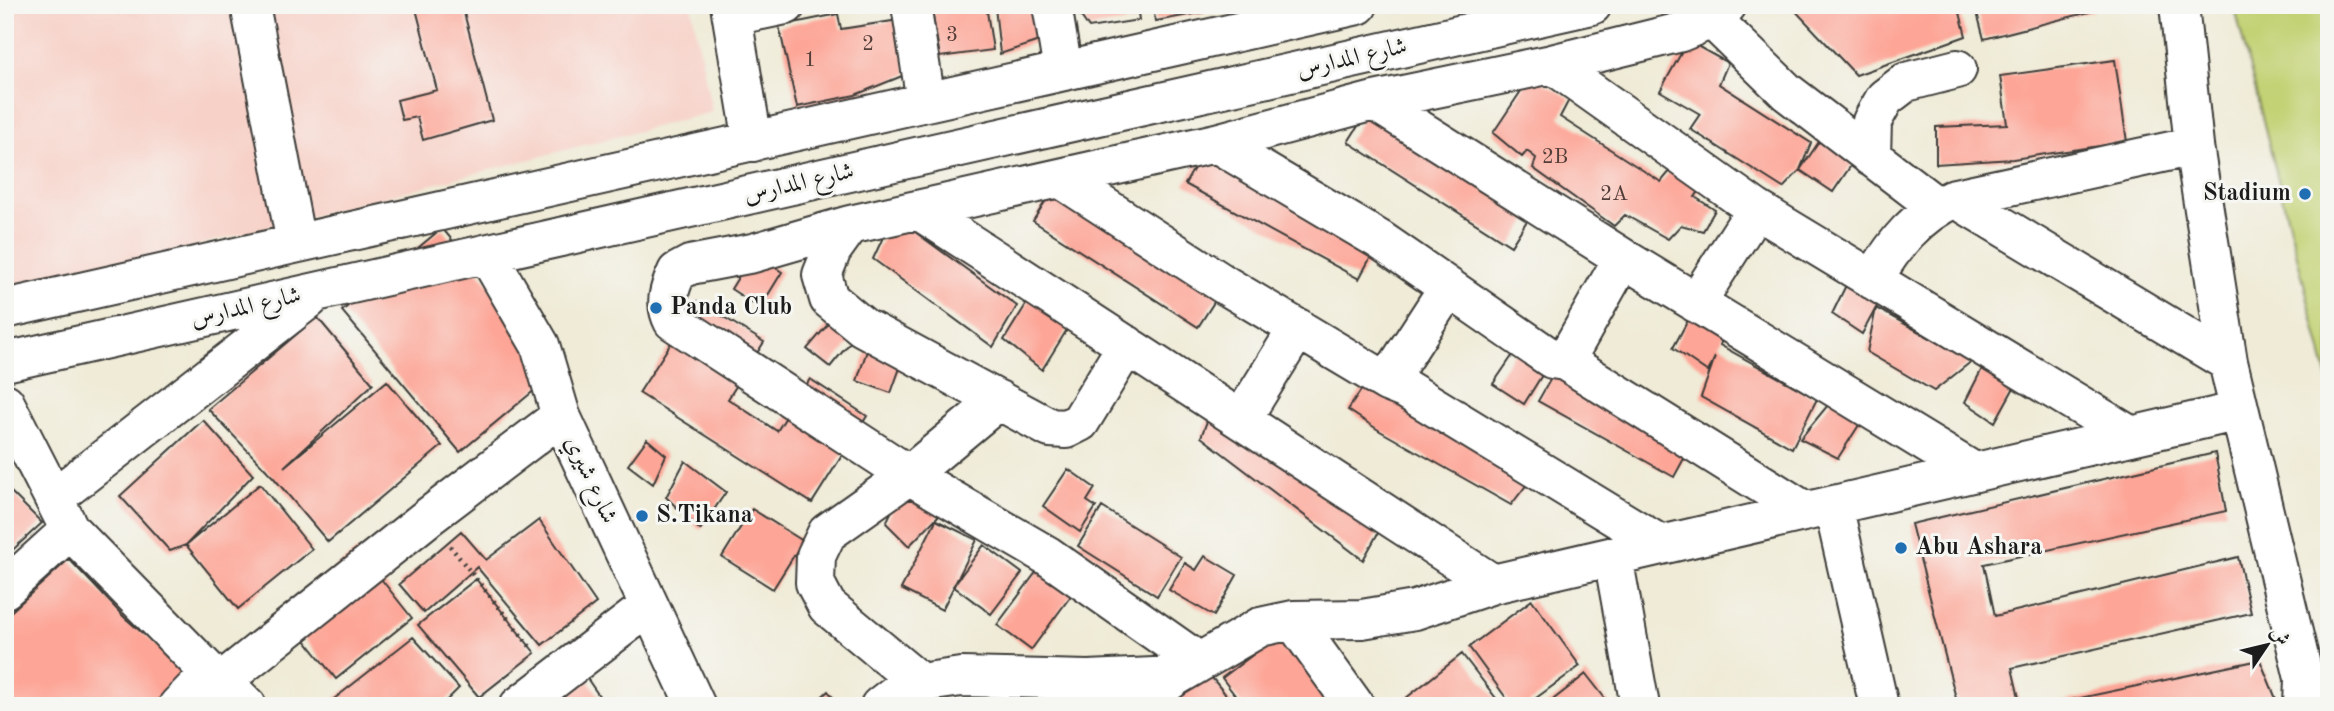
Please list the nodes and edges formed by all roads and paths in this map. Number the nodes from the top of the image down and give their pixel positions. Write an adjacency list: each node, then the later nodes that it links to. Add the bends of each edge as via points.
1 (250, 5): 25 (street)
2 (786, 5): 8 (street)
3 (911, 5): 15 (street)
4 (1052, 5): 13 (street)
5 (1358, 5): 10 (street, شارع المدارس)
6 (1592, 5): 26 (street, شارع المدارس)
7 (2179, 5): 18 (street)
8 (731, 11): 16 (street)
9 (1719, 12): 11 (street, via 1681,32); 19 (street, via 1787,92)
10 (1225, 20): 13 (street, شارع المدارس)
11 (1552, 64): 14 (street); 22 (street)
12 (1957, 69): 19 (street, via 1906,82 1885,98 1872,121)
13 (1063, 71): 15 (street, شارع المدارس)
14 (1374, 100): 17 (street); 27 (street)
15 (926, 102): 16 (street, شارع المدارس)
16 (753, 142): 25 (street, شارع المدارس)
17 (1216, 143): 20 (street); 29 (street, via 1380,240)
18 (2194, 146): 21 (street); 37 (street)
19 (1871, 157): 21 (street)
20 (1051, 180): 23 (street); 33 (street, via 1060,178)
21 (1945, 202): 28 (street, via 1911,227); 37 (street)
22 (1756, 209): 28 (street); 31 (street)
23 (920, 211): 24 (street); 34 (street)
24 (850, 225): 39 (street, via 822,275 829,299 863,327); 46 (street, via 753,253 690,265 677,272 672,282 668,312 673,321)
25 (296, 243): 32 (street, شارع المدارس)
26 (487, 254): 30 (street, شارع المدارس); 42 (street, شارع شيري, via 540,345)
27 (1623, 258): 31 (street); 35 (street)
28 (1873, 280): 44 (street)
29 (1448, 288): 35 (street, via 1552,359); 38 (street)
30 (319, 292): 36 (street, شارع المدارس); 48 (street)
31 (1696, 303): 45 (street)
32 (5, 309)
33 (1298, 328): 38 (street); 43 (street)
34 (1127, 345): 39 (street, via 1080,422 1066,429 1050,428); 43 (street)
35 (1565, 361): 47 (street)
36 (5, 362)
37 (2228, 362): 41 (street)
38 (1387, 382): 50 (street)
39 (999, 400): 46 (street)
40 (5, 403): 48 (street)
41 (2239, 411): 44 (street); 68 (street, via 2304,678)
42 (561, 416): 49 (street); 54 (street, شارع شيري)
43 (1241, 420): 52 (street)
44 (2131, 436): 45 (street)
45 (1974, 472): 47 (street)
46 (909, 475): 56 (street, via 1048,556); 58 (street, via 827,533 816,556 815,583 827,606)
47 (1819, 508): 50 (street); 67 (street)
48 (62, 514): 53 (street); 59 (street)
49 (427, 518): 57 (path); 59 (street)
50 (1661, 545): 51 (street)
51 (1613, 557): 52 (street); 66 (street)
52 (1493, 584): 55 (street, via 1415,610 1362,619)
53 (5, 589)
54 (648, 607): 57 (street); 62 (street, شارع شيري)
55 (1293, 620): 56 (street, via 1260,627); 65 (street)
56 (1187, 669): 58 (street, via 1088,680 961,677); 64 (street)
57 (556, 678): 61 (street)
58 (920, 683): 63 (street)
59 (226, 687): 60 (street)
60 (178, 706)
61 (519, 706)
62 (696, 706)
63 (880, 706)
64 (1135, 706)
65 (1356, 706)
66 (1640, 706)
67 (1879, 706)
68 (2303, 706)

